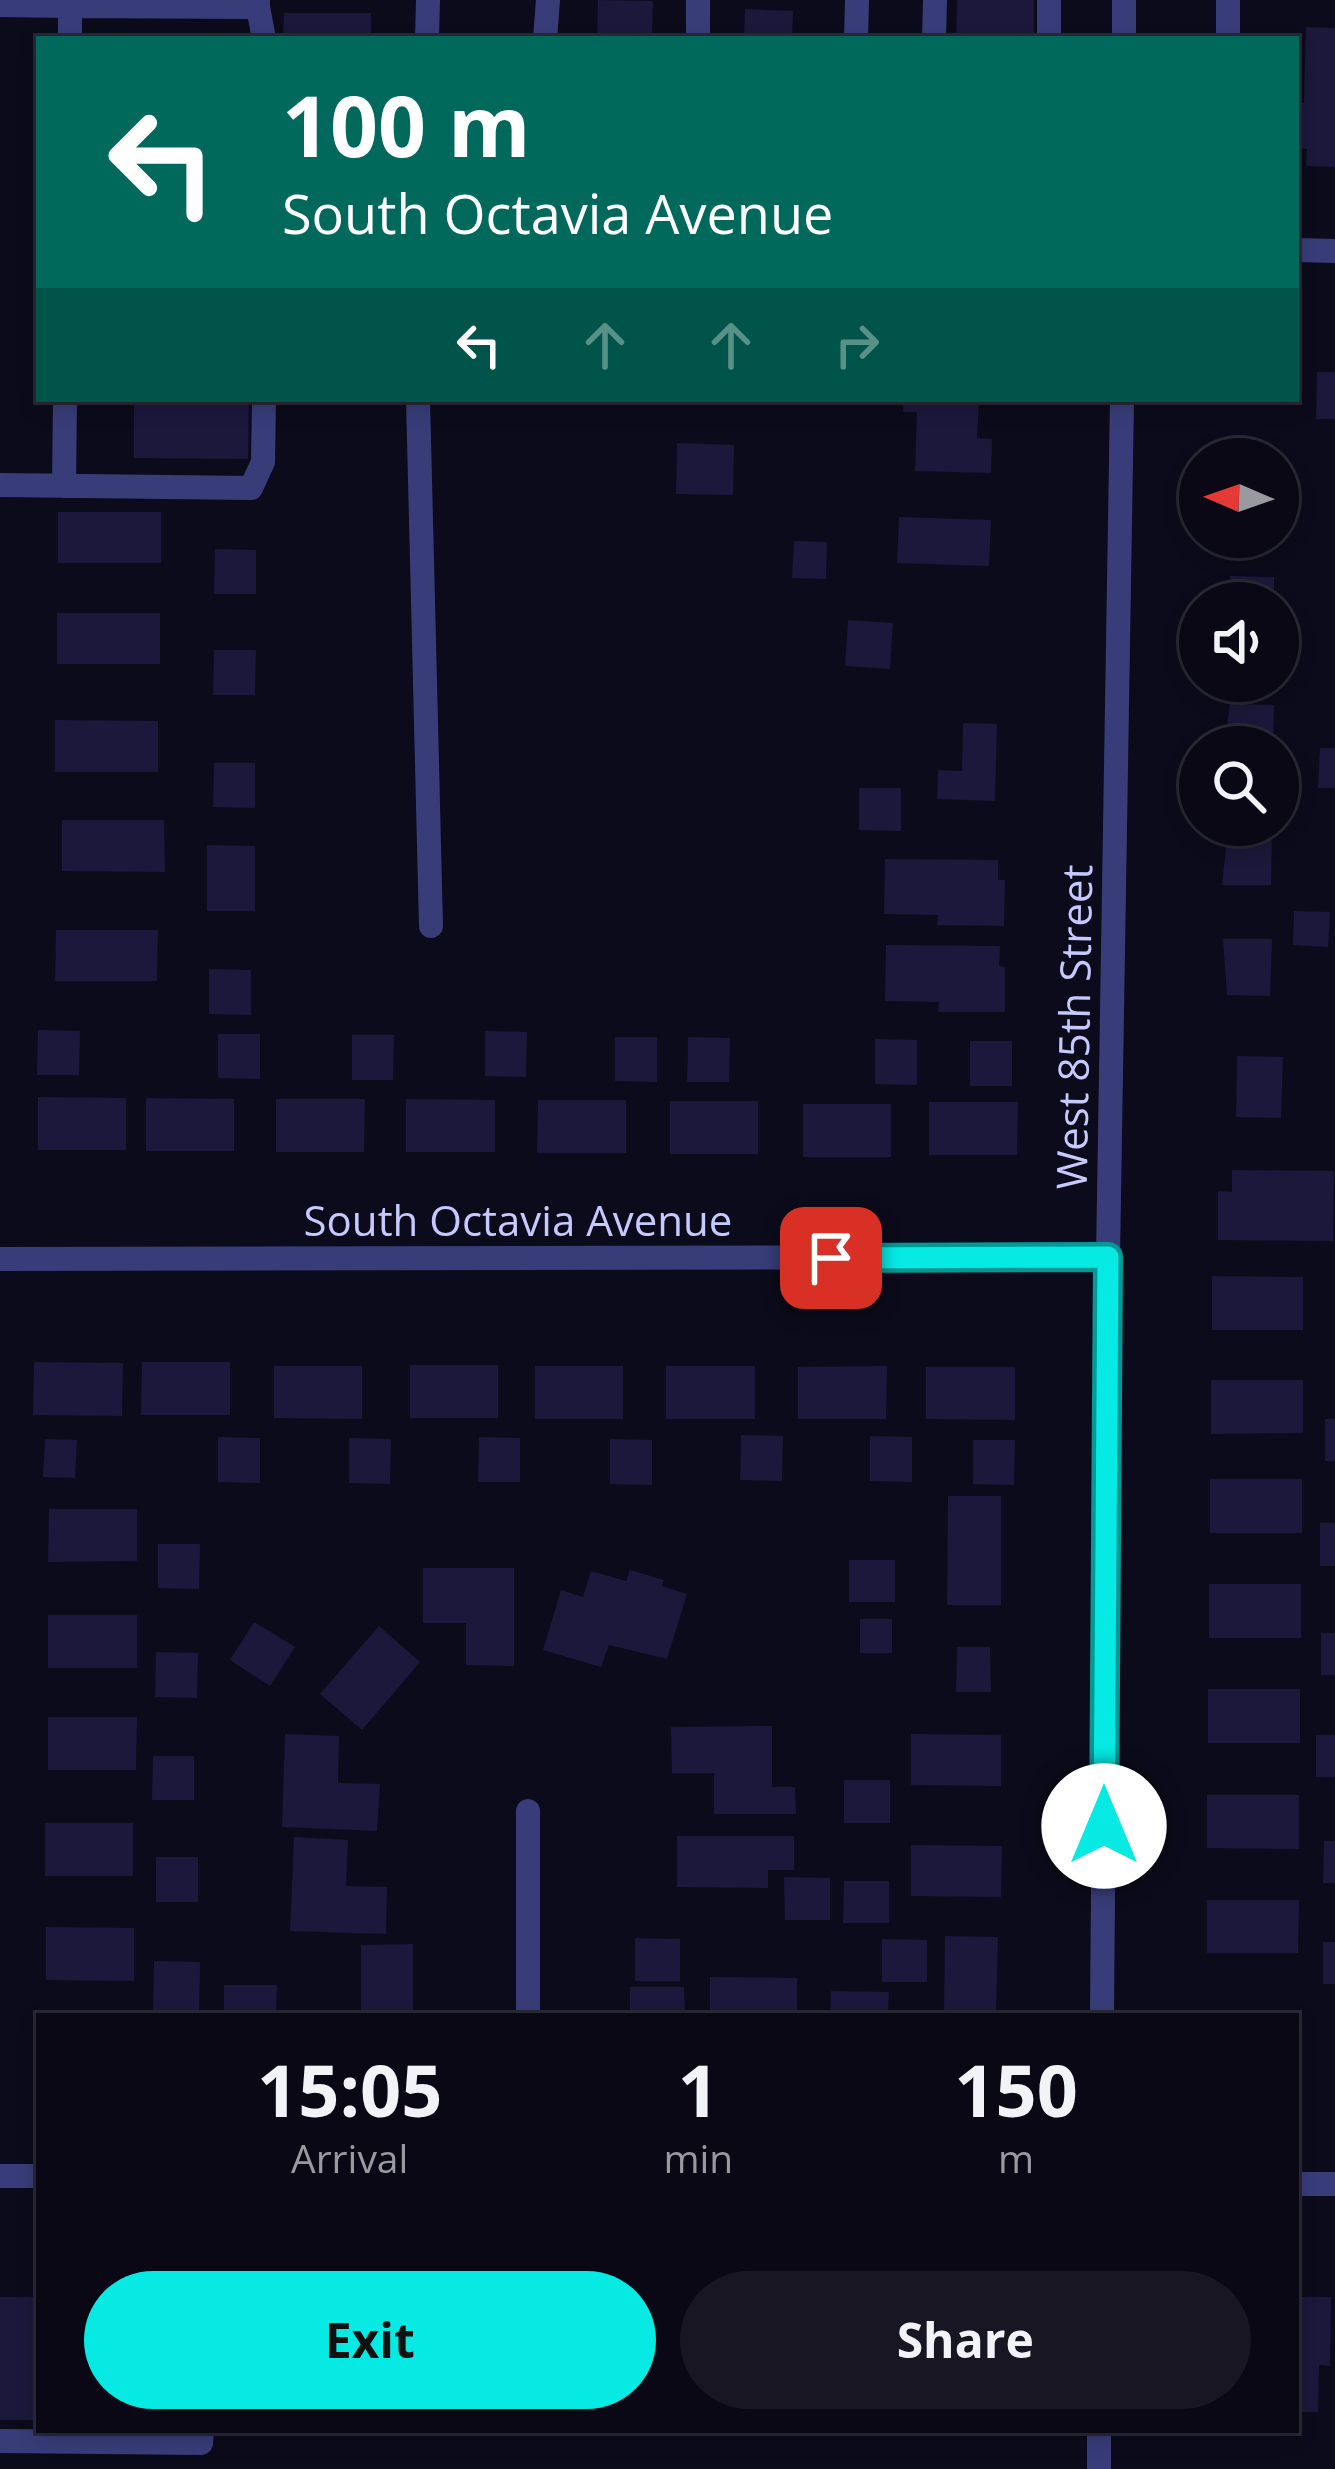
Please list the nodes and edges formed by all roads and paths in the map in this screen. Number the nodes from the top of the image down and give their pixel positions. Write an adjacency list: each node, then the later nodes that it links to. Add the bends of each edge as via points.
1 (428, 0): 14 (street)
2 (548, 0): 15 (street)
3 (698, 0): 16 (street)
4 (857, 0): 17 (street)
5 (935, 0): 18 (street)
6 (1049, 0): 19 (street)
7 (1124, 0): 20 (street)
8 (1228, 0): 21 (street)
9 (258, 3): 11 (street); 13 (street)
10 (0, 5): 11 (street)
11 (70, 6): 12 (street)
12 (70, 36)
13 (264, 36)
14 (428, 36)
15 (545, 36)
16 (698, 36)
17 (856, 36)
18 (934, 36)
19 (1048, 36)
20 (1124, 36)
21 (1228, 36)
22 (1299, 250): 23 (street)
23 (1335, 251)
24 (65, 402): 29 (street)
25 (264, 402): 29 (street, via 263,462 251,488)
26 (418, 402): 30 (street)
27 (1122, 402): 31 (street, West 85th Street)
28 (0, 485): 29 (street)
29 (64, 486)
30 (430, 926)
31 (1108, 1257): 32 (street, South Octavia Avenue); 35 (street, West 85th Street)
32 (0, 1259)
33 (528, 1811): 34 (street)
34 (528, 2013)
35 (1102, 2013)
36 (0, 2176): 37 (street)
37 (36, 2176)
38 (1299, 2184): 39 (street)
39 (1335, 2184)
40 (202, 2433): 42 (street, via 201,2443)
41 (1100, 2433): 43 (street)
42 (0, 2441)
43 (1099, 2469)

